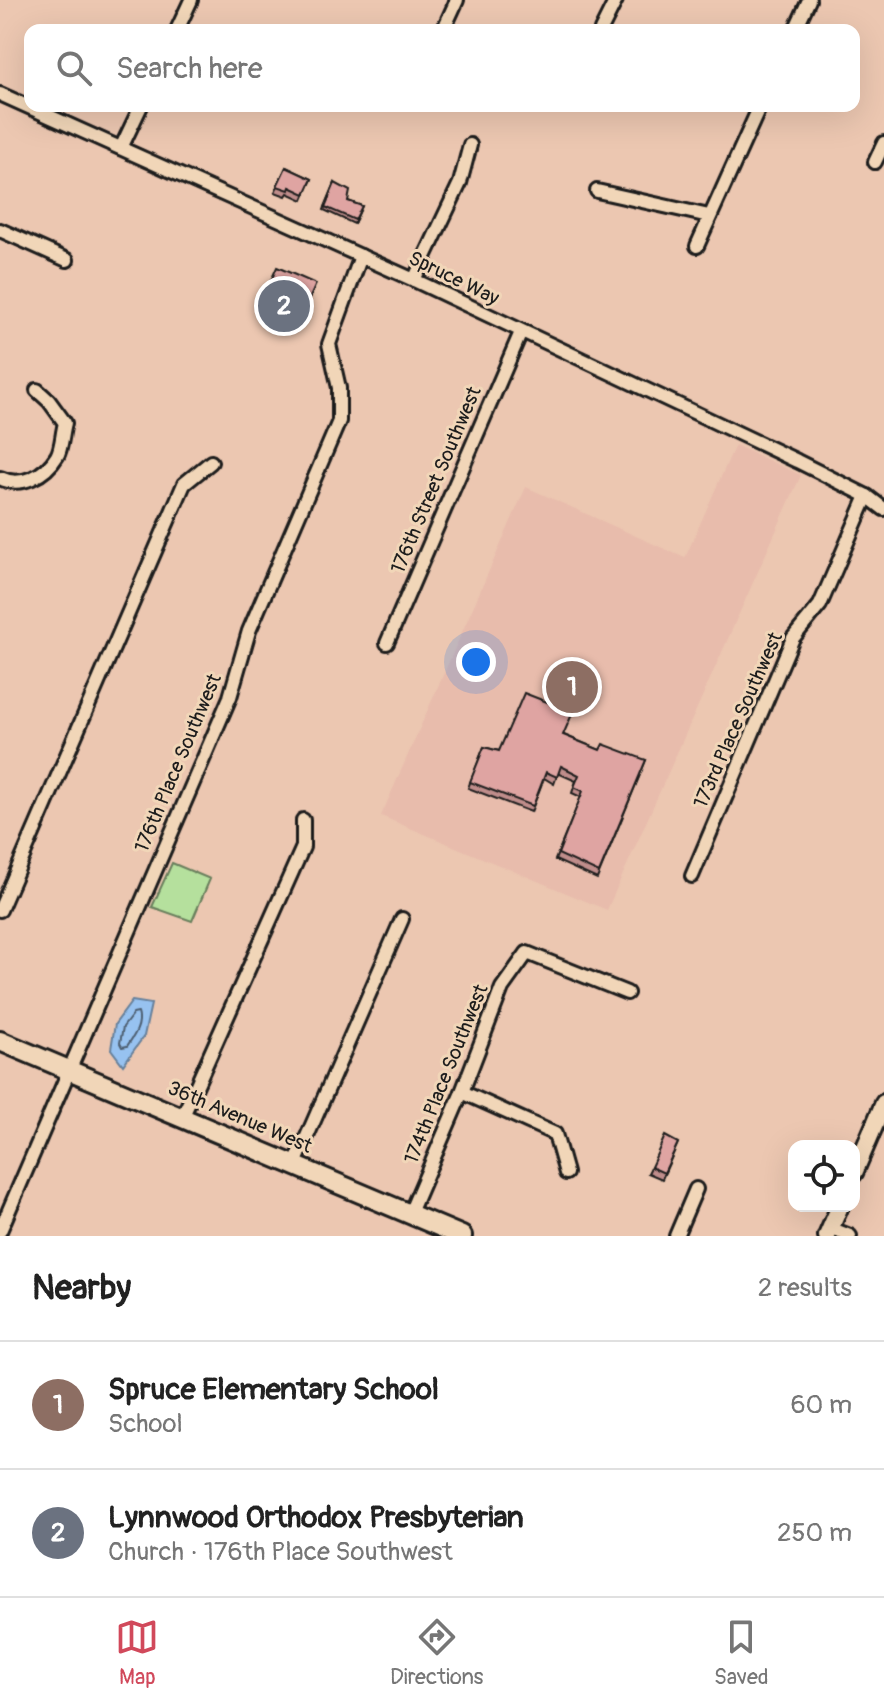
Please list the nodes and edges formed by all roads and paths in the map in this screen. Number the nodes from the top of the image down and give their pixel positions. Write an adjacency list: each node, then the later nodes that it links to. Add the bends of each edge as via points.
1 (191, 0): 5 (street)
2 (457, 0): 6 (street)
3 (616, 0): 7 (street)
4 (809, 0): 8 (street)
5 (180, 24)
6 (446, 24)
7 (604, 24)
8 (798, 24)
9 (0, 94): 10 (street, Spruce Way)
10 (24, 105)
11 (40, 112): 16 (street, Spruce Way)
12 (138, 112): 16 (street)
13 (757, 112): 19 (street)
14 (884, 143): 17 (street)
15 (470, 145): 24 (street, via 460,183)
16 (121, 148): 22 (street, Spruce Way)
17 (875, 162)
18 (597, 191): 19 (street)
19 (709, 216): 21 (street)
20 (0, 230): 23 (street)
21 (697, 246)
22 (361, 256): 24 (street, Spruce Way); 38 (street, 176th Place Southwest, via 329,344 339,388 339,421 249,631 230,697)
23 (67, 260)
24 (414, 280): 25 (street, Spruce Way)
25 (521, 332): 29 (street, Spruce Way); 31 (street, 176th Street Southwest)
26 (37, 390): 28 (street, via 65,423 58,455 37,478)
27 (211, 462): 34 (street, via 184,484)
28 (5, 480)
29 (867, 496): 30 (street, Spruce Way); 33 (street, 173rd Place Southwest, via 820,605 793,638)
30 (884, 509)
31 (387, 643)
32 (303, 820): 41 (street, via 303,847)
33 (692, 876)
34 (0, 910)
35 (402, 919): 43 (street)
36 (627, 993): 39 (street, 174th Place Southwest, via 527,953 502,988)
37 (0, 1041): 38 (main road, 36th Avenue West)
38 (69, 1070): 41 (main road, 36th Avenue West); 48 (street, 176th Place Southwest)
39 (462, 1092): 44 (street, via 555,1134); 47 (street, 174th Place Southwest)
40 (884, 1103): 42 (street)
41 (182, 1118): 43 (main road, 36th Avenue West)
42 (860, 1159)
43 (295, 1164): 47 (main road, 36th Avenue West)
44 (566, 1173)
45 (696, 1189): 51 (street)
46 (837, 1212): 49 (street)
47 (410, 1213): 50 (main road, 36th Avenue West)
48 (0, 1231)
49 (829, 1232): 52 (street)
50 (462, 1236)
51 (676, 1236)
52 (850, 1236)

